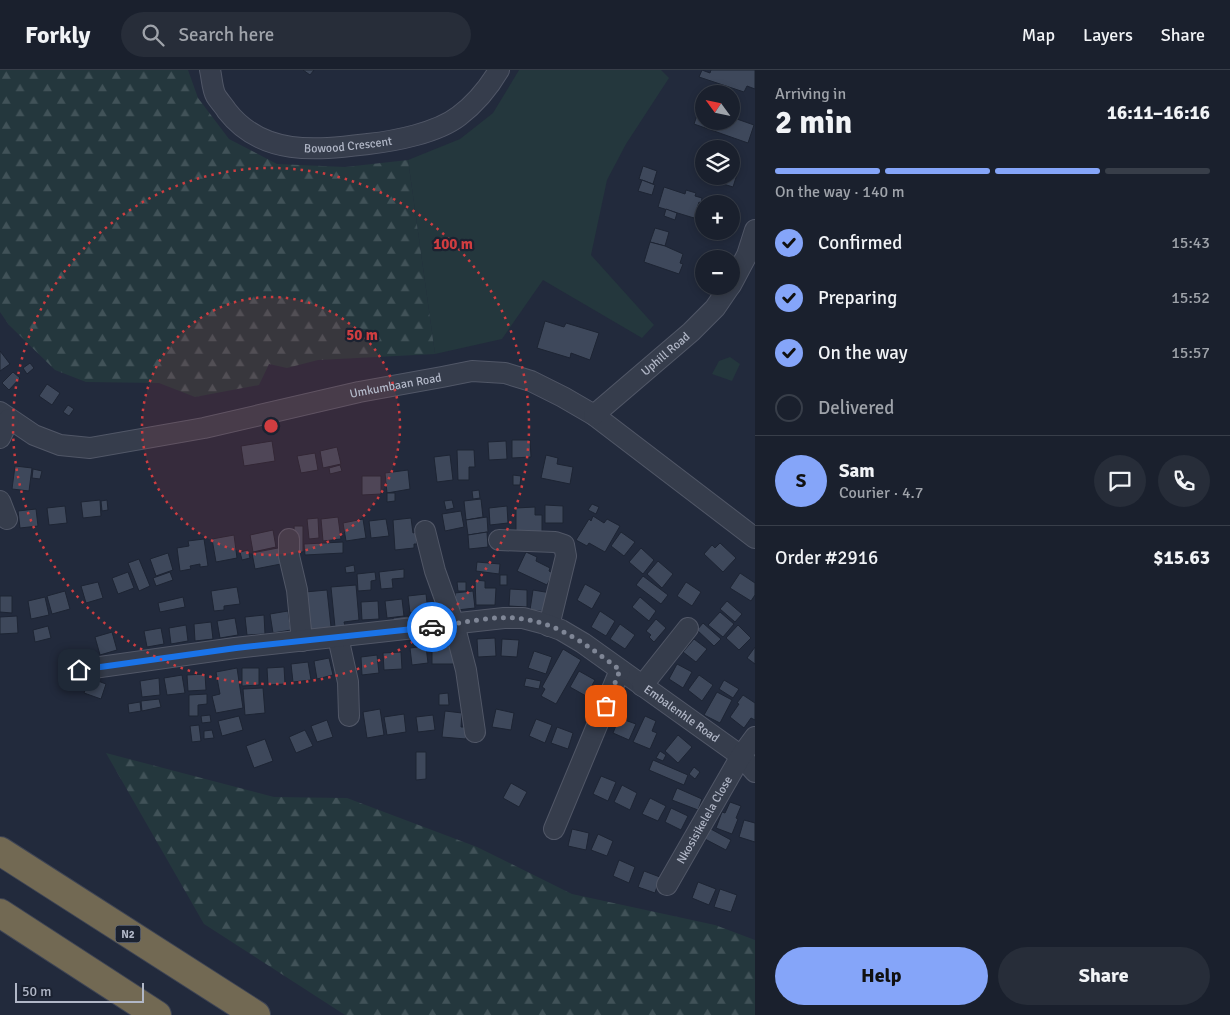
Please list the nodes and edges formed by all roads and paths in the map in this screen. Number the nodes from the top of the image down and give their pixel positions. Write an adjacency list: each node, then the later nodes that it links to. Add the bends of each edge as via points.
1 (210, 70): 2 (street, Bowood Crescent, via 215,95 236,123 263,140 293,149 385,142 432,130 458,116 490,86)
2 (499, 70)
3 (755, 230): 4 (street, Uphill Road)
4 (740, 269)
5 (724, 295): 7 (street, Uphill Road, via 691,332)
6 (4, 415): 7 (street, Umkumbaan Road, via 34,435 60,445 90,448 204,428 359,392 472,371 505,373 531,382); 8 (street)
7 (594, 415): 11 (street, Umkumbaan Road)
8 (0, 438)
9 (425, 531): 13 (street)
10 (289, 538): 17 (street)
11 (755, 538)
12 (499, 540): 14 (street, via 564,545 566,556)
13 (454, 624): 14 (street, Embalenhle Road, via 523,618); 16 (street, Embalenhle Road); 22 (street, via 466,670)
14 (549, 626): 19 (street, Embalenhle Road, via 583,643)
15 (688, 628): 20 (street)
16 (338, 637): 17 (street, Embalenhle Road); 21 (street, via 348,682)
17 (302, 641): 18 (street, Embalenhle Road)
18 (79, 670)
19 (620, 670): 20 (street, Embalenhle Road); 26 (street)
20 (642, 686): 24 (street, Embalenhle Road)
21 (350, 716)
22 (475, 732)
23 (755, 737): 24 (street, Nkosisikelela Close)
24 (741, 756): 25 (street, Embalenhle Road); 28 (street, Nkosisikelela Close)
25 (755, 772)
26 (554, 829)
27 (0, 851): 31 (highway, N2)
28 (667, 885)
29 (0, 913): 30 (highway)
30 (157, 1015)
31 (256, 1015)

